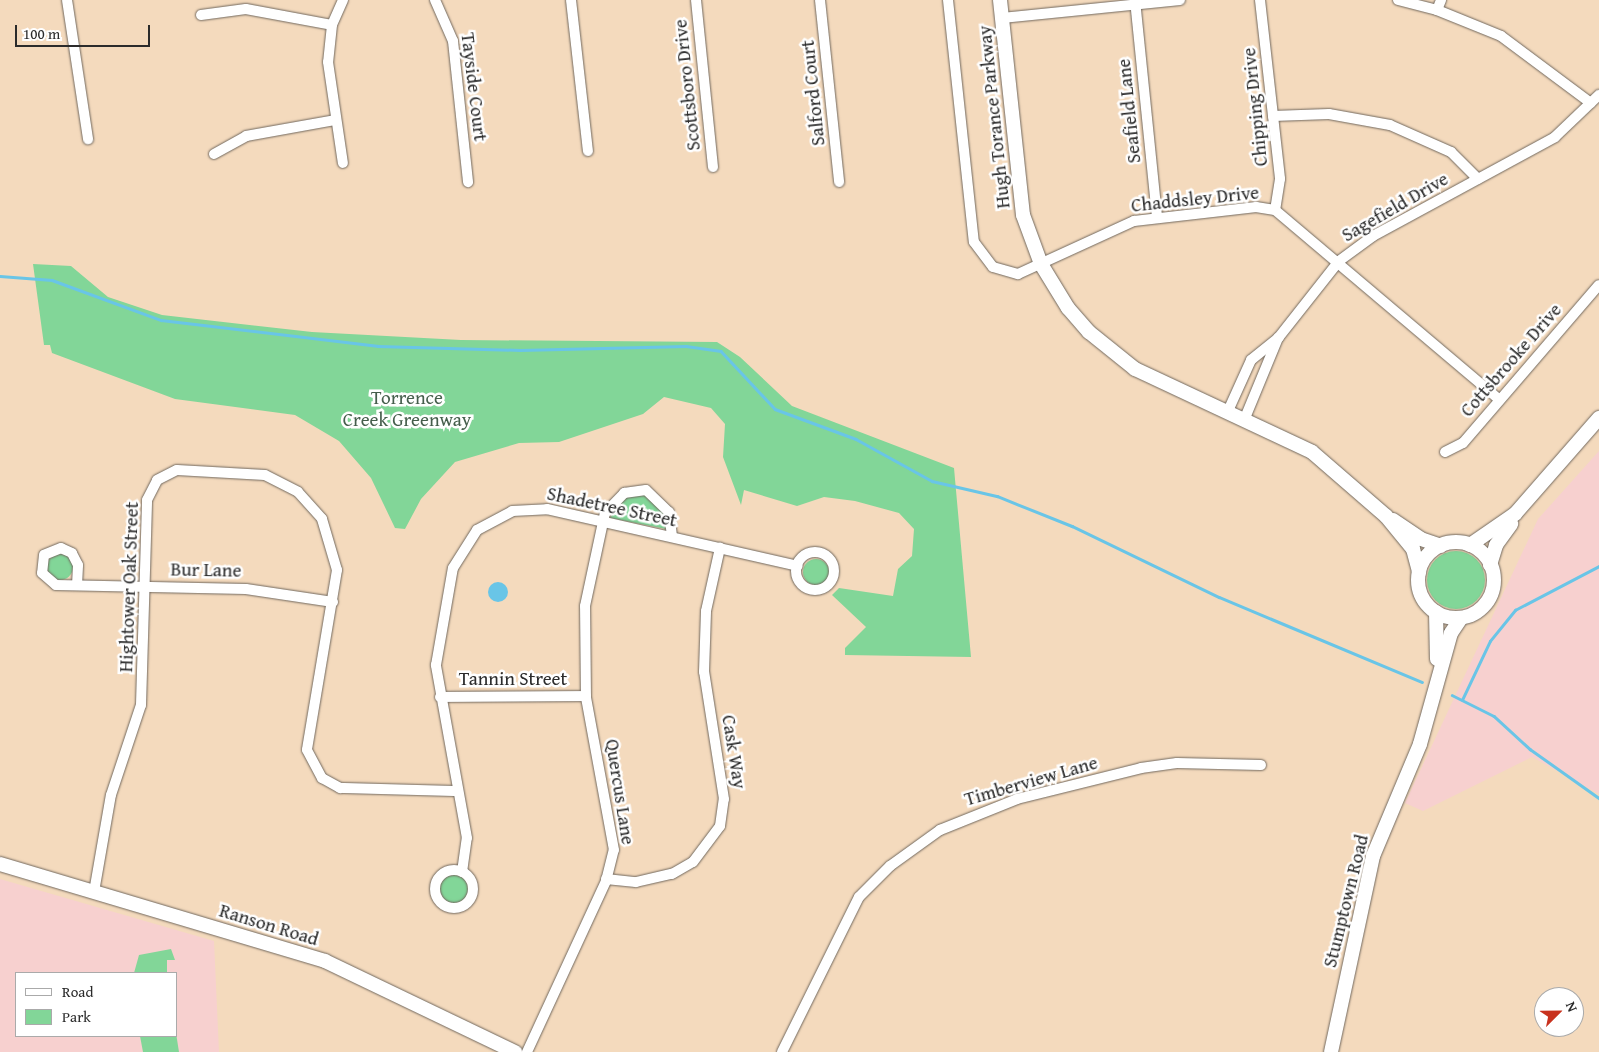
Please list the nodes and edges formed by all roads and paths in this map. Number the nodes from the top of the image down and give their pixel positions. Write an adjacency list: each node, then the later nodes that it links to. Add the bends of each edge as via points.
1 (67, 0): 21 (street)
2 (343, 0): 16 (street)
3 (435, 0): 27 (street, Tayside Court, via 453,41)
4 (571, 0): 22 (street)
5 (696, 0): 25 (street, Scottsboro Drive)
6 (820, 0): 28 (street, Salford Court)
7 (948, 0): 32 (street, Chaddsley Drive, via 974,242 984,260 1005,273 1018,274)
8 (1000, 0): 15 (street, Hugh Torance Parkway)
9 (1180, 0): 12 (street)
10 (1260, 0): 19 (street, Chipping Drive)
11 (1398, 0): 13 (street)
12 (1135, 3): 15 (street); 30 (street, Seafield Lane)
13 (1439, 5): 18 (street, via 1500,36)
14 (201, 15): 16 (street, via 246,9)
15 (1002, 18): 32 (street, Hugh Torance Parkway, via 1018,192)
16 (332, 25): 20 (street, via 328,62)
17 (1599, 94): 18 (street, Sagefield Drive)
18 (1592, 103): 26 (street, Sagefield Drive, via 1555,137)
19 (1273, 116): 26 (street, via 1329,114 1390,124 1451,152); 29 (street, Chipping Drive, via 1281,188)
20 (335, 120): 23 (street, via 246,136); 24 (street)
21 (88, 140)
22 (588, 151)
23 (214, 154)
24 (343, 163)
25 (713, 167)
26 (1478, 179): 31 (street, Sagefield Drive, via 1373,236)
27 (468, 182)
28 (839, 182)
29 (1275, 210): 30 (street, Chaddsley Drive, via 1256,207); 31 (street, Chaddsley Drive)
30 (1157, 218): 32 (street, Chaddsley Drive, via 1125,224)
31 (1339, 261): 34 (street, Sagefield Drive); 35 (street, Chaddsley Drive)
32 (1041, 264): 36 (street, Hugh Torance Parkway, via 1068,308 1111,352 1164,386)
33 (1599, 285): 35 (street, Cottsbrooke Drive)
34 (1279, 337): 36 (street, Sagefield Drive, via 1251,360); 37 (street)
35 (1500, 400): 39 (street, Cottsbrooke Drive, via 1463,442)
36 (1228, 411): 37 (street, Hugh Torance Parkway)
37 (1245, 418): 41 (street, Hugh Torance Parkway, via 1312,452)
38 (1599, 418): 40 (street)
39 (1444, 452)
40 (1516, 514): 44 (street); 47 (street, via 1496,545)
41 (1386, 516): 45 (street, Hugh Torance Parkway, via 1421,540); 49 (street, Hugh Torance Parkway, via 1413,549)
42 (603, 522): 43 (street, Shadetree Street); 43 (street, Quercus Lane, via 616,498 631,490 646,490 669,512); 56 (street, Quercus Lane, via 585,606); 57 (street, Shadetree Street, via 536,508 512,511 476,530 460,553 446,597 436,665)
43 (672, 537): 46 (street, Shadetree Street)
44 (1470, 545): 45 (street); 47 (street)
45 (1440, 546): 49 (street, via 1427,557)
46 (720, 548): 48 (street, Shadetree Street); 62 (street, Cask Way, via 706,611 704,672 724,799 720,826 693,862 672,874 636,882)
47 (1490, 565): 54 (street, via 1493,588 1489,599 1477,611)
48 (798, 566)
49 (1419, 572): 53 (street, via 1424,599)
50 (77, 585): 51 (street, Bur Lane)
51 (145, 586): 52 (street, Bur Lane, via 267,590); 52 (street, Hightower Oak Street, via 147,500 157,480 177,470 249,472 265,475 298,492 322,519 335,553); 63 (street, Hightower Oak Street, via 141,705 111,795)
52 (333, 602): 59 (street, Hightower Oak Street, via 307,740 315,770 340,788)
53 (1436, 612): 54 (street); 55 (street, Stumptown Road)
54 (1461, 618): 55 (street, Stumptown Road)
55 (1437, 677): 67 (street, Stumptown Road, via 1420,744 1373,856)
56 (586, 696): 57 (street, Tannin Street); 62 (street, Quercus Lane, via 614,850)
57 (440, 697): 59 (street, Shadetree Street)
58 (1261, 765): 66 (street, Timberview Lane, via 1177,762 1141,768 1017,799 940,830 890,866 859,897)
59 (458, 791): 61 (street, Shadetree Street, via 467,838)
60 (0, 864): 63 (street, Ranson Road)
61 (462, 872)
62 (606, 879): 65 (street, Quercus Lane)
63 (94, 892): 64 (street, Ranson Road, via 325,961)
64 (515, 1052)
65 (527, 1052)
66 (782, 1052)
67 (1331, 1052)

